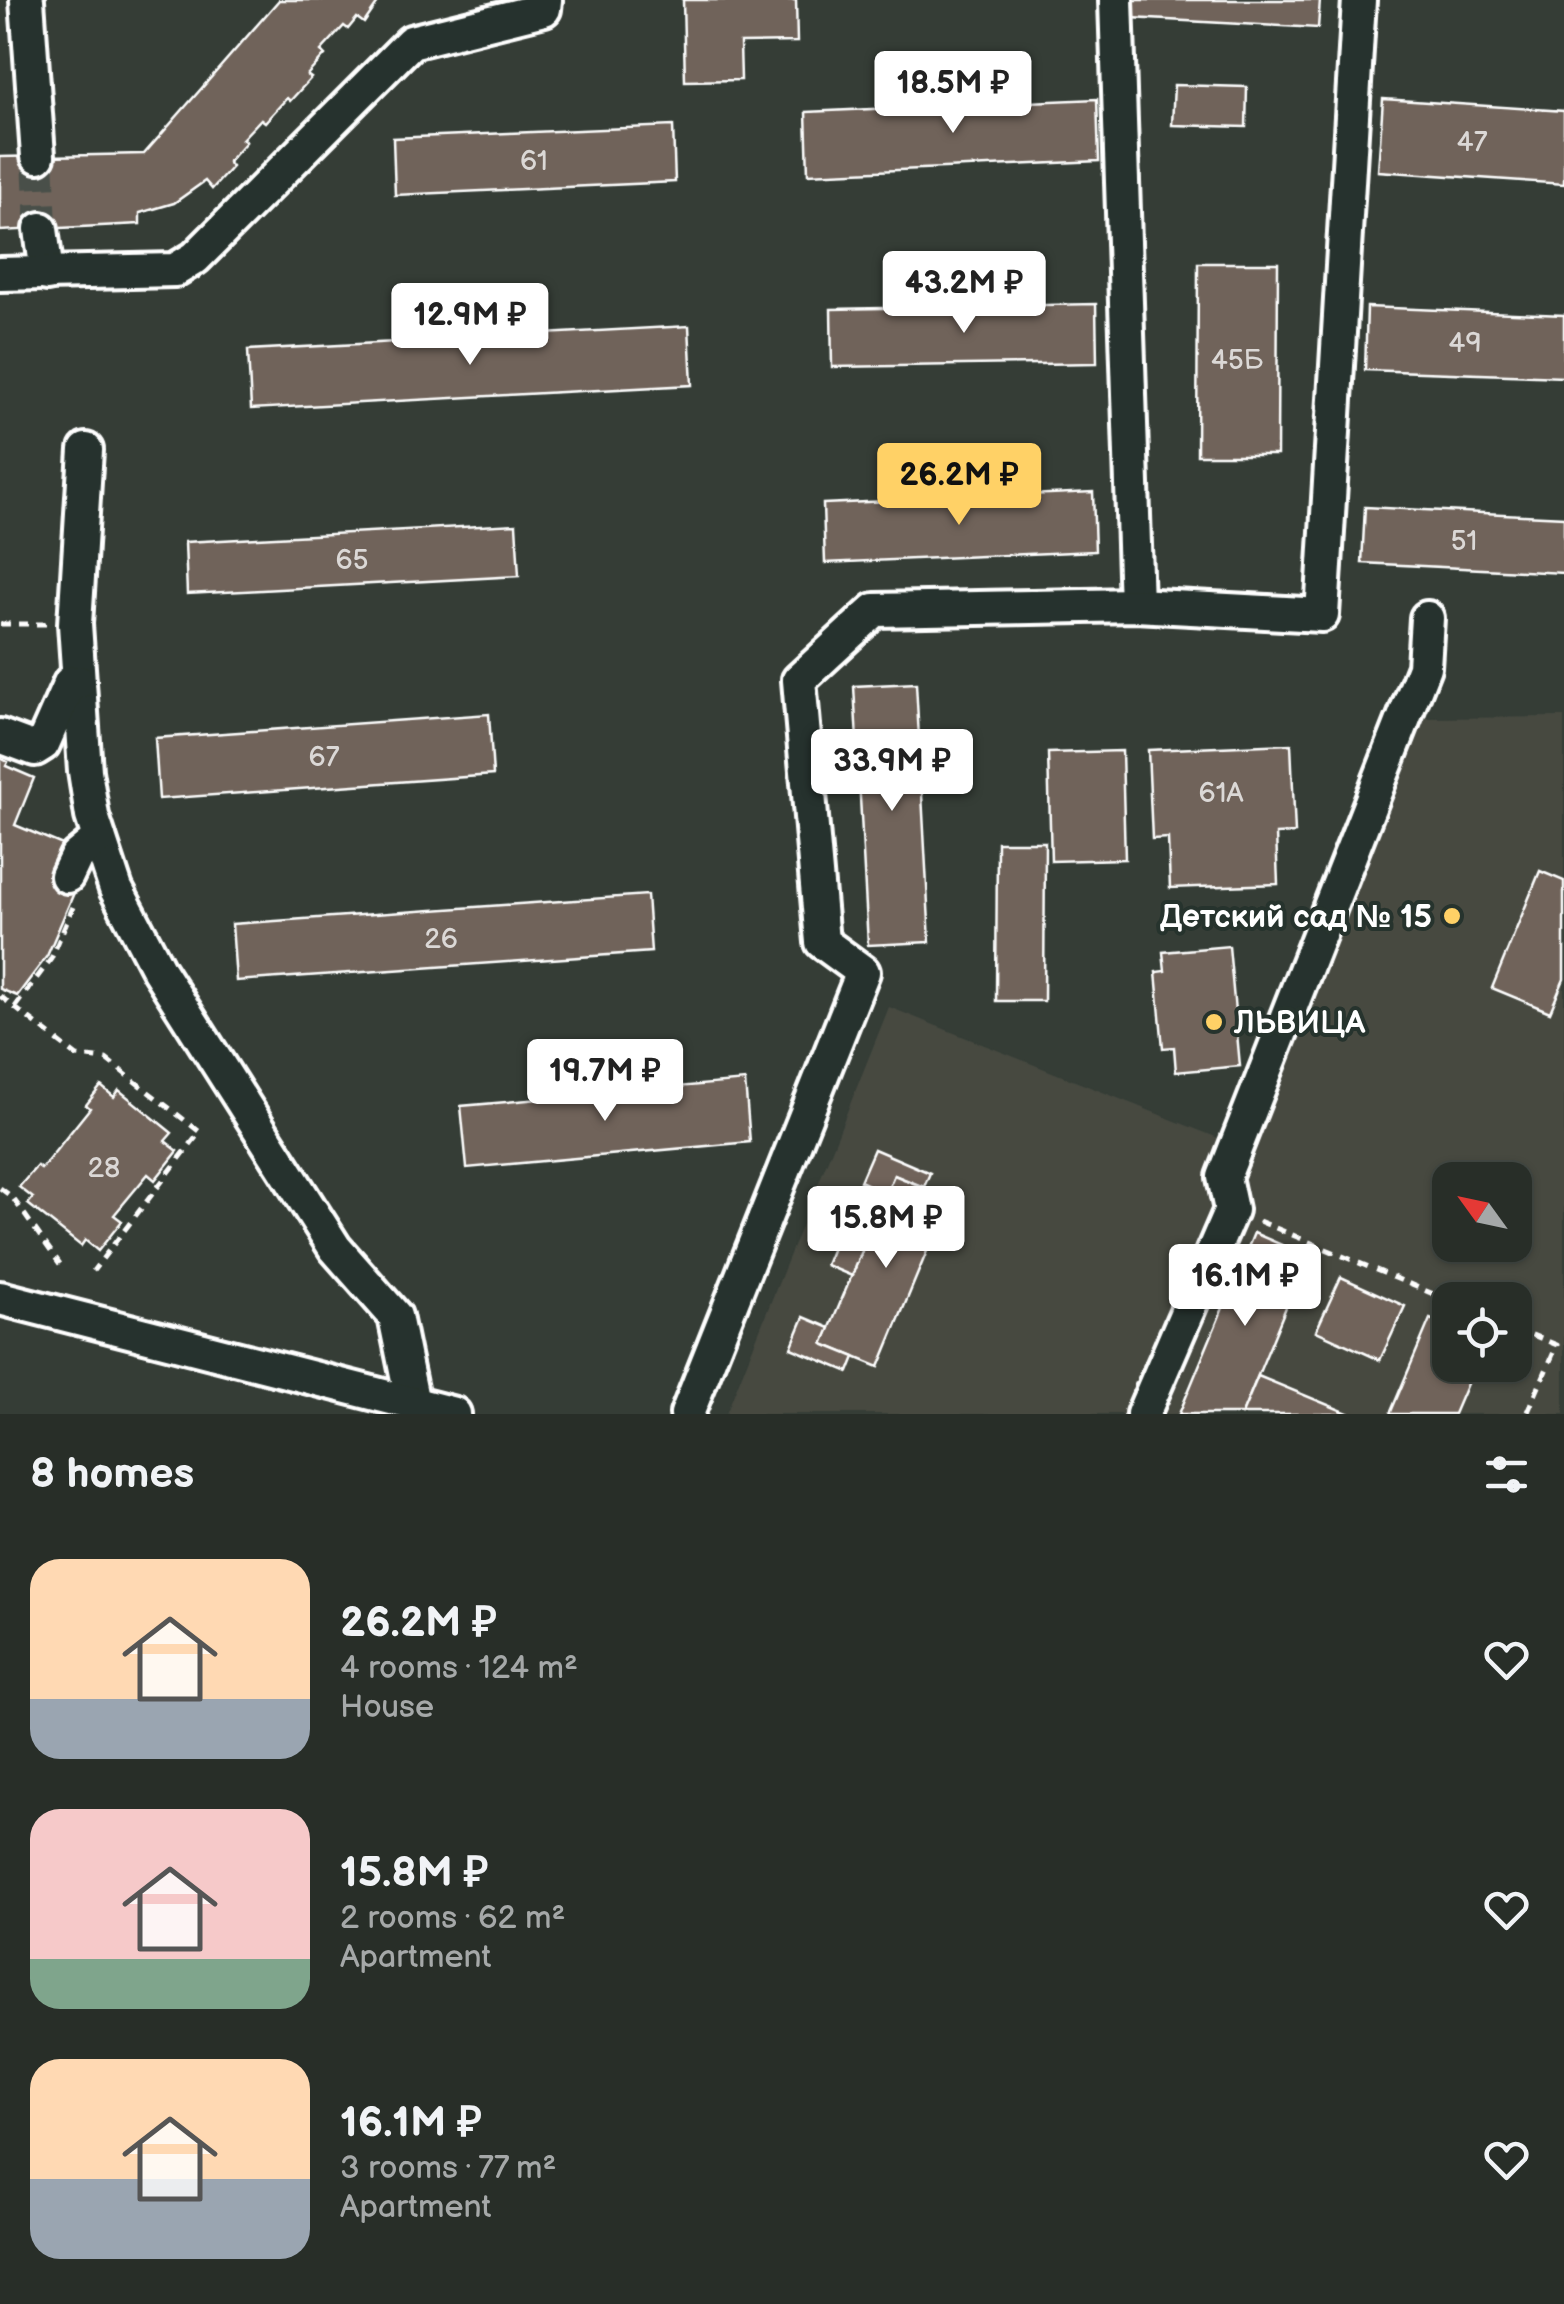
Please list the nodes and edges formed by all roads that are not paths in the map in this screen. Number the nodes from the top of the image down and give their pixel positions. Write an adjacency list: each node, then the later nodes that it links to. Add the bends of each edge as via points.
1 (26, 0): 5 (street)
2 (545, 0): 8 (street, via 544,9 411,42 195,258 175,270)
3 (1116, 0): 10 (street)
4 (1359, 0): 10 (street, via 1322,615)
5 (38, 156)
6 (42, 229): 8 (street)
7 (0, 274): 8 (street)
8 (47, 274)
9 (86, 450): 12 (street, via 75,624)
10 (1136, 605): 19 (street, via 874,610 799,680 822,942 863,972)
11 (1427, 618): 20 (street, via 1424,668 1224,1176 1230,1210)
12 (79, 682): 13 (street, via 70,683 35,749); 14 (street, via 85,771)
13 (0, 736)
14 (104, 851): 15 (street, via 76,857); 17 (street, via 159,971 335,1248 395,1316)
15 (67, 876)
16 (0, 1298): 17 (street)
17 (414, 1404): 18 (street)
18 (454, 1414)
19 (688, 1414)
20 (1143, 1414)

